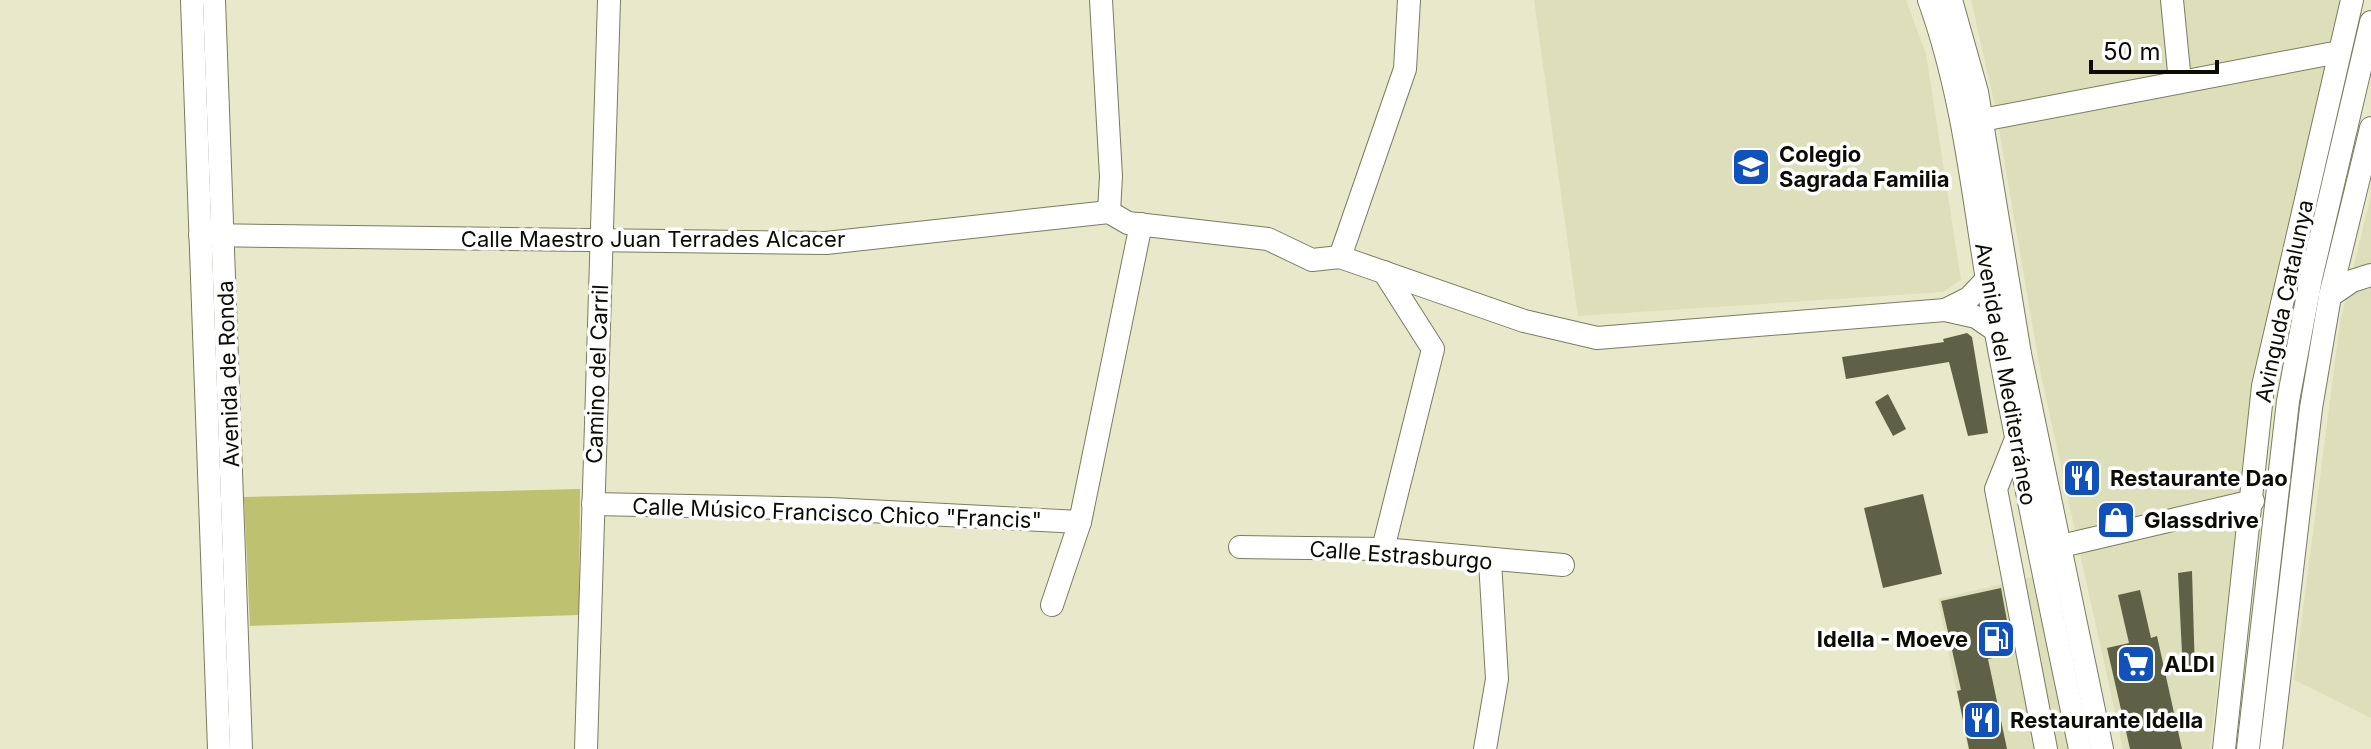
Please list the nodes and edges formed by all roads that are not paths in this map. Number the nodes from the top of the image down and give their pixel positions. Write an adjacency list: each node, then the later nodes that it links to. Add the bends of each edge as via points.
1 (192, 0): 17 (street, Avenida de Ronda)
2 (214, 0): 17 (street, Avenida de Ronda)
3 (609, 0): 19 (street, Camino del Carril)
4 (1101, 0): 15 (street)
5 (1409, 0): 20 (street, via 1405,69)
6 (1929, 0): 24 (street, Avenida del Mediterráneo, via 1962,119)
7 (1951, 0): 13 (street, Avenida del Mediterráneo)
8 (2172, 0): 12 (street)
9 (2352, 0): 11 (street, Avinguda Catalunya)
10 (2371, 22): 48 (street, Avinguda Catalunya, via 2288,401)
11 (2339, 52): 12 (street); 29 (street, Avinguda Catalunya, via 2263,386)
12 (2180, 82): 13 (street)
13 (1982, 120): 33 (street, Avenida del Mediterráneo)
14 (2371, 128): 18 (street, Avinguda Catalunya)
15 (1109, 212): 16 (street, Calle Maestro Juan Terrades Alcacer); 19 (street, Calle Maestro Juan Terrades Alcacer, via 826,243)
16 (1141, 224): 20 (street, Calle Maestro Juan Terrades Alcacer, via 1268,239 1312,260); 31 (street)
17 (211, 235): 19 (street, Calle Maestro Juan Terrades Alcacer); 40 (street, Avenida de Ronda); 41 (street, Avenida de Ronda)
18 (2346, 237): 21 (street, via 2361,261); 25 (street, Avinguda Catalunya)
19 (600, 240): 30 (street, Camino del Carril)
20 (1340, 257): 22 (street, Calle Maestro Juan Terrades Alcacer)
21 (2371, 264)
22 (1384, 272): 26 (street, Calle Maestro Juan Terrades Alcacer, via 1524,321 1597,338); 34 (street, via 1433,349)
23 (2371, 275): 25 (street)
24 (1987, 279): 26 (street, Calle Maestro Juan Terrades Alcacer, via 1969,298); 27 (street, Avenida del Mediterráneo)
25 (2330, 296): 49 (street, Avinguda Catalunya, via 2311,408)
26 (1945, 310): 27 (street, Calle Maestro Juan Terrades Alcacer, via 1976,317)
27 (1995, 330): 28 (street, Avenida del Mediterráneo)
28 (2017, 437): 38 (street, via 1996,489); 39 (street, Avenida del Mediterráneo)
29 (2253, 501): 33 (street); 47 (street, Avinguda Catalunya)
30 (593, 504): 31 (street, Calle Músico Francisco Chico "Francis"); 42 (street, Camino del Carril)
31 (1080, 522): 37 (street)
32 (1240, 547): 34 (street, Calle Estrasburgo)
33 (2057, 547): 46 (street, Avenida del Mediterráneo)
34 (1383, 549): 35 (street, Calle Estrasburgo)
35 (1490, 561): 36 (street, Calle Estrasburgo); 43 (street, via 1497,679)
36 (1563, 565)
37 (1052, 605)
38 (2019, 618): 39 (street); 44 (street)
39 (2058, 643): 45 (street, Avenida del Mediterráneo)
40 (219, 749)
41 (241, 749)
42 (586, 749)
43 (1485, 749)
44 (2046, 749)
45 (2080, 749)
46 (2102, 749)
47 (2224, 749)
48 (2248, 749)
49 (2271, 749)

